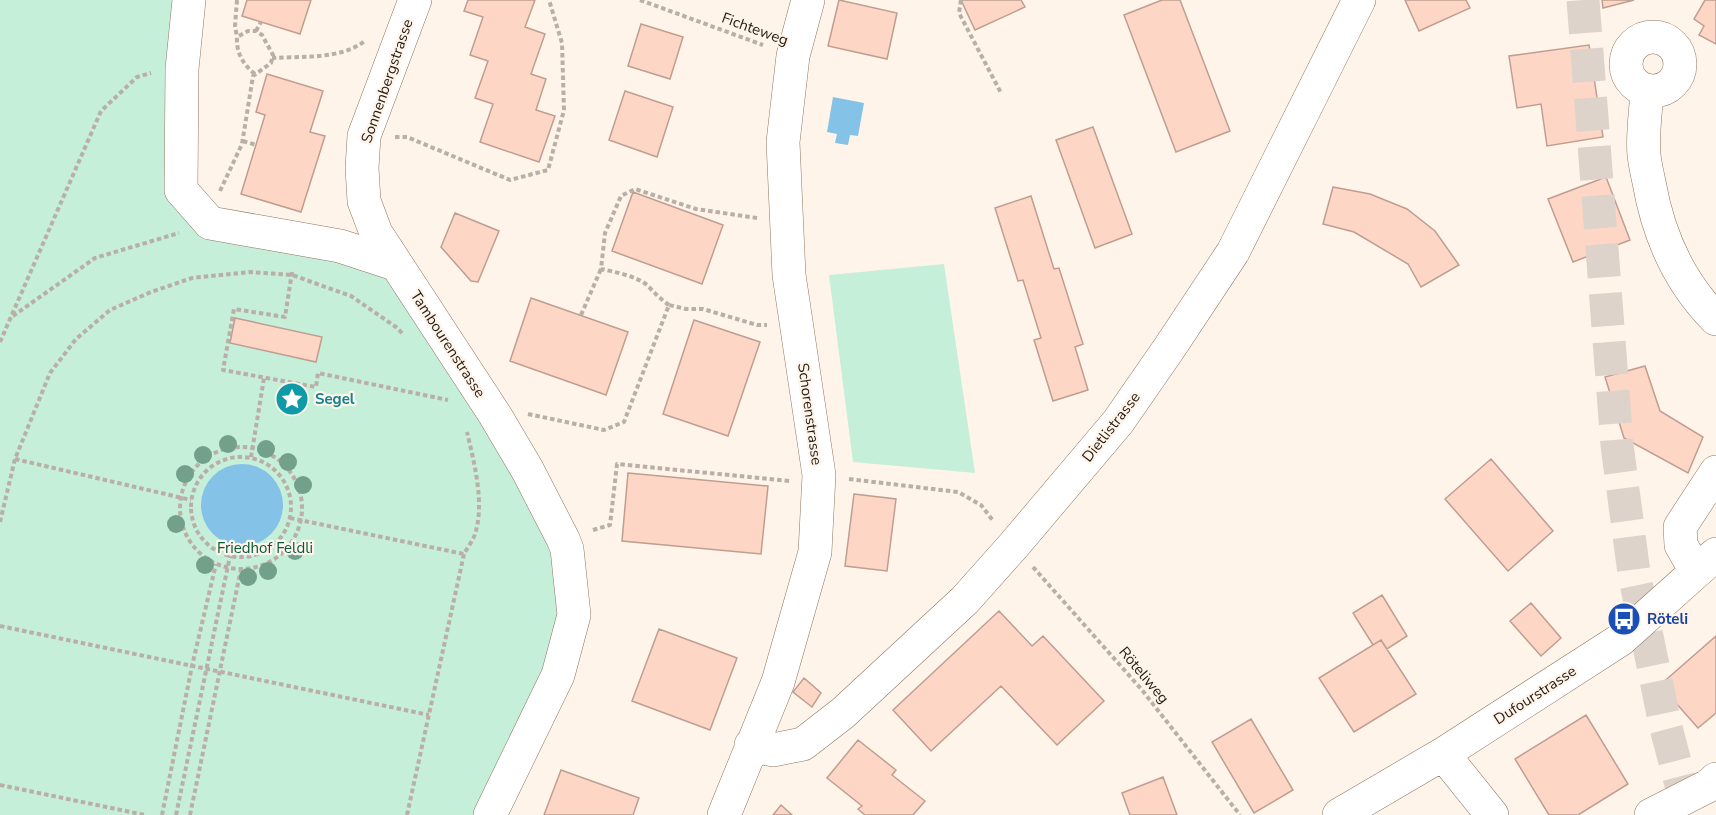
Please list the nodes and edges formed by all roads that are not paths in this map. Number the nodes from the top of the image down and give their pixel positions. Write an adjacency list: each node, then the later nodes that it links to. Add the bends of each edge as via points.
1 (189, 0): 6 (street, via 182,69 181,190 210,223 340,246)
2 (415, 0): 6 (street, Sonnenbergstrasse, via 364,136 364,201 376,233)
3 (808, 0): 10 (street, Schorenstrasse, via 793,56 783,142 789,274 819,475 814,552 778,682)
4 (1359, 0): 10 (street, Dietlistrasse, via 1233,252 1118,422 965,600 843,713 803,744 773,750)
5 (1647, 90): 7 (street, via 1644,154 1655,214 1684,281)
6 (395, 264): 13 (street, Tambourenstrasse, via 480,422 528,471 567,549 574,615 558,675)
7 (1716, 319)
8 (1716, 472): 9 (street, via 1680,527 1681,545)
9 (1706, 563): 11 (street, Dufourstrasse, via 1620,640)
10 (751, 746): 14 (street, Schorenstrasse)
11 (1443, 753): 15 (street, Dufourstrasse); 16 (street)
12 (1716, 779): 17 (street)
13 (490, 815)
14 (724, 815)
15 (1339, 815)
16 (1492, 815)
17 (1652, 815)

